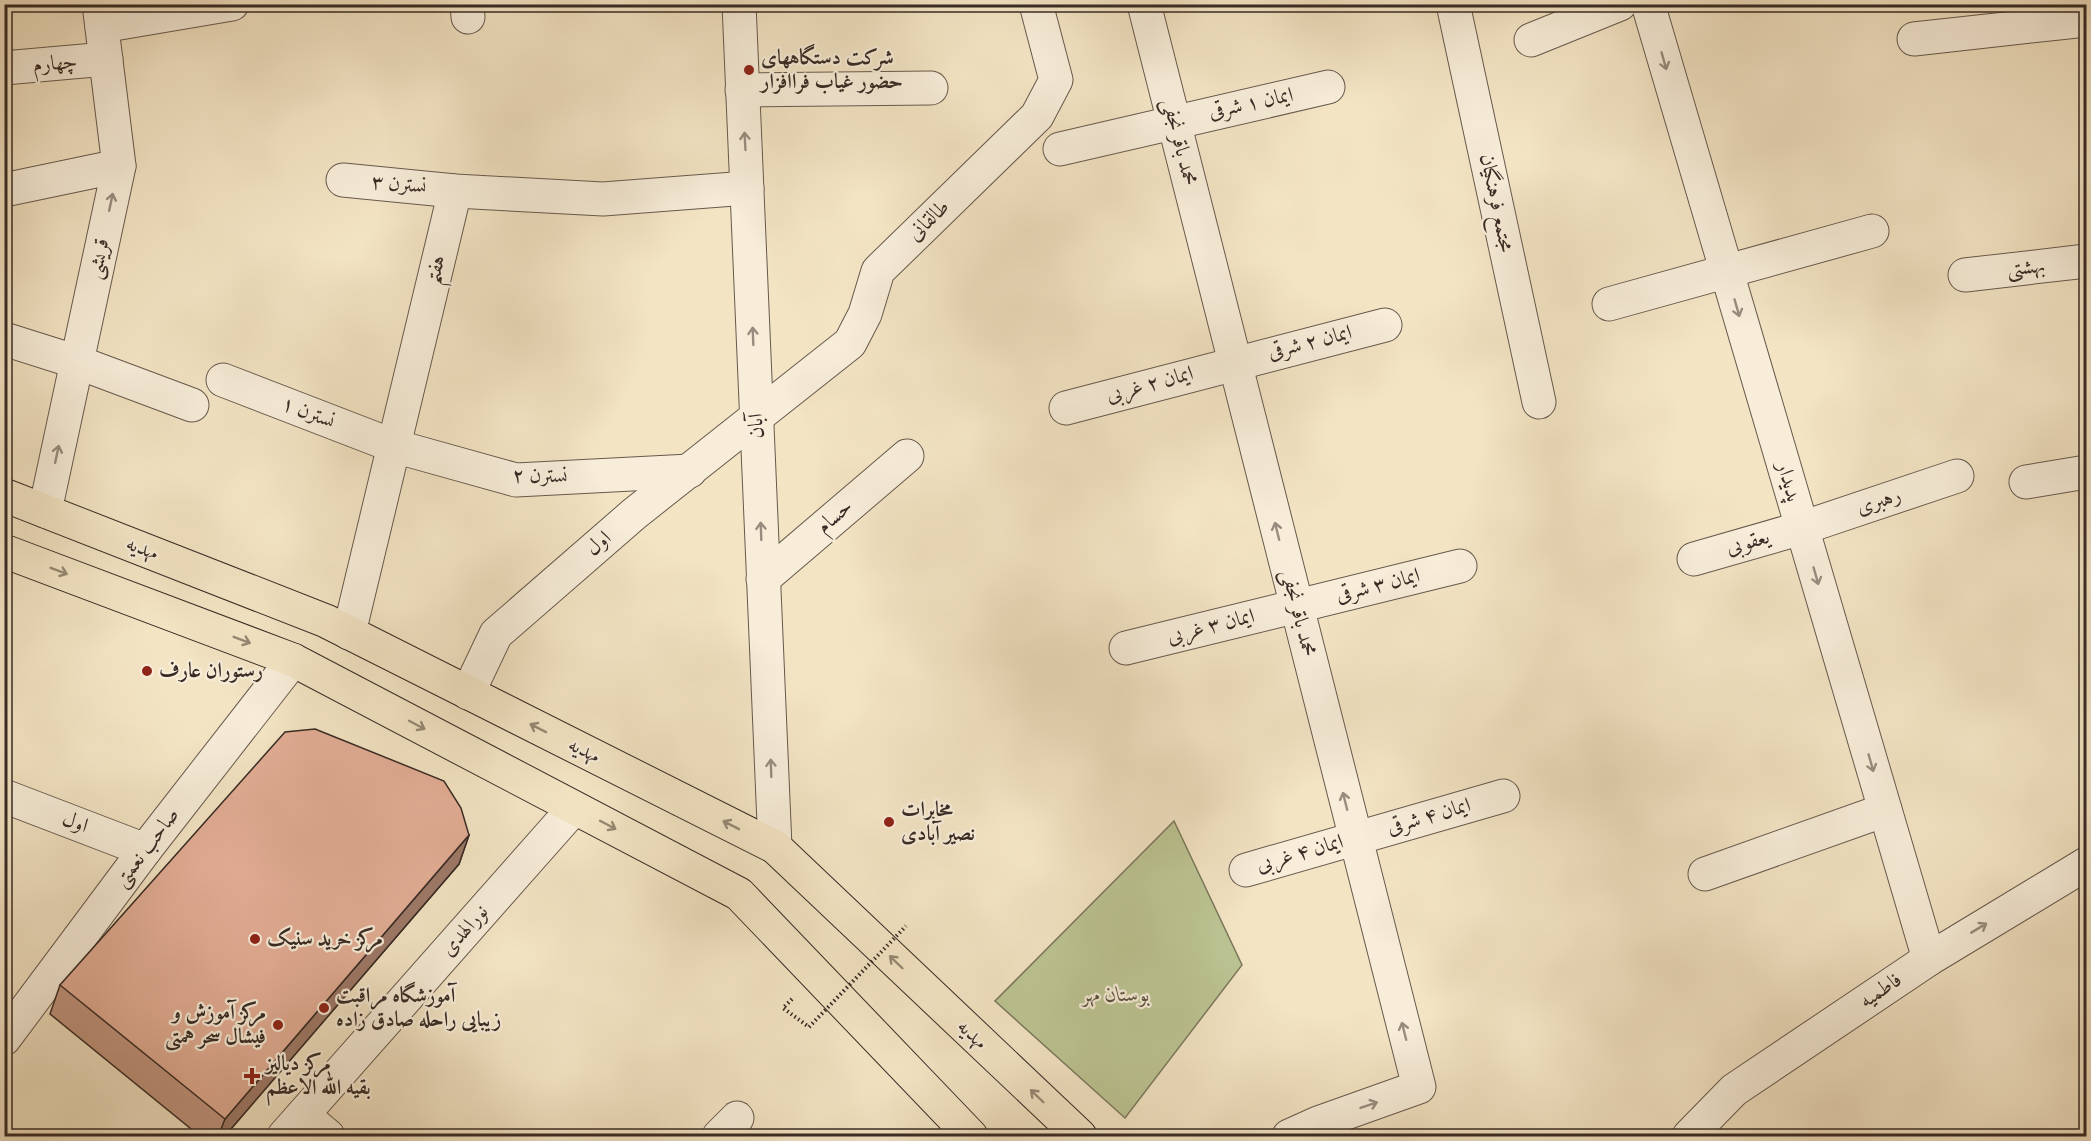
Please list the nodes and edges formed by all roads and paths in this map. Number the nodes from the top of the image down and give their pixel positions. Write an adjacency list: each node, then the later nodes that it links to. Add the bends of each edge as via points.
1 (232, 4): 8 (street)
2 (738, 4): 16 (street, آبان)
3 (1036, 4): 37 (street, طالقانی, via 1056,80 1037,116 878,271 865,314 850,343)
4 (1144, 4): 17 (street, محمد باقر نجفی)
5 (1453, 4): 34 (street, مجتمع فرهنگیان)
6 (1620, 4): 10 (street)
7 (1647, 4): 26 (street, پدیدار, one-way to 26)
8 (101, 15): 12 (street, قریشی)
9 (2086, 20): 11 (street)
10 (1531, 39)
11 (1914, 39)
12 (106, 59): 13 (street, چهارم); 19 (street, قریشی)
13 (4, 68)
14 (1328, 87): 17 (street, ایمان ۱ شرقی)
15 (931, 88): 16 (street)
16 (742, 90): 21 (street, آبان, one-way to 16)
17 (1173, 122): 18 (street, ایمان ۱ شرقی); 32 (street, محمد باقر نجفی)
18 (1060, 149)
19 (119, 166): 22 (street); 31 (street, قریشی, one-way to 19)
20 (344, 180): 23 (street, نسترن ۳)
21 (747, 188): 23 (street, via 603,199); 37 (street, آبان, one-way to 21)
22 (4, 190)
23 (455, 190): 38 (street, هفتم)
24 (1872, 231): 26 (street)
25 (2086, 261): 27 (street, بهشتی)
26 (1726, 270): 28 (street); 46 (street, پدیدار, one-way to 46)
27 (1965, 275)
28 (1609, 304)
29 (1385, 325): 32 (street, ایمان ۲ شرقی)
30 (4, 339): 31 (street)
31 (77, 362): 35 (street); 45 (street, قریشی, one-way to 31)
32 (1234, 362): 36 (street, ایمان ۲ غربی); 51 (street, محمد باقر نجفی, one-way to 32)
33 (223, 380): 38 (street, نسترن ۱)
34 (1539, 402)
35 (192, 405)
36 (1066, 408)
37 (757, 418): 40 (street, اول); 50 (street, آبان, one-way to 37)
38 (394, 446): 40 (street, نسترن ۲, via 516,480); 52 (street, هفتم)
39 (907, 456): 50 (street, حسام)
40 (690, 471): 55 (street, اول, via 634,514 496,634)
41 (2086, 472): 43 (street)
42 (1957, 476): 46 (street, رهبری)
43 (2026, 482)
44 (4, 495): 45 (main road, مهدیه)
45 (45, 511): 52 (main road, مهدیه)
46 (1802, 528): 48 (street, یعقوبی); 59 (street, پدیدار, one-way to 59)
47 (4, 551): 54 (main road, one-way to 54)
48 (1694, 559)
49 (1460, 566): 51 (street, ایمان ۳ شرقی)
50 (764, 579): 61 (street, آبان, one-way to 50)
51 (1296, 606): 53 (street, ایمان ۳ غربی); 60 (street, محمد باقر نجفی, one-way to 51)
52 (349, 633): 55 (main road, مهدیه)
53 (1126, 648)
54 (293, 660): 58 (main road, one-way to 58); 62 (street, صاحب نعمتی)
55 (468, 693): 61 (main road, مهدیه, one-way to 55)
56 (4, 796): 62 (street, اول)
57 (1503, 796): 60 (street, ایمان ۴ شرقی)
58 (574, 807): 70 (street, نورالهدی); 73 (main road, one-way to 73, via 738,894)
59 (1885, 810): 65 (street); 67 (street, پدیدار)
60 (1355, 839): 64 (street, ایمان ۴ غربی); 71 (street, محمد باقر نجفی, one-way to 60, via 1419,1087)
61 (775, 847): 74 (main road, مهدیه, one-way to 61)
62 (145, 850): 69 (street, صاحب نعمتی)
63 (2086, 864): 67 (street, فاطمیه, one-way to 63)
64 (1245, 870)
65 (1705, 874)
66 (906, 926): 68 (path, bridge, via 809,1027)
67 (1929, 959): 76 (street, فاطمیه, via 1734,1090)
68 (783, 1008)
69 (4, 1039)
70 (293, 1126): 72 (street)
71 (1320, 1130): 75 (street, محمد باقر نجفی)
72 (328, 1137)
73 (971, 1137)
74 (1080, 1137)
75 (1289, 1137)
76 (1689, 1137)

